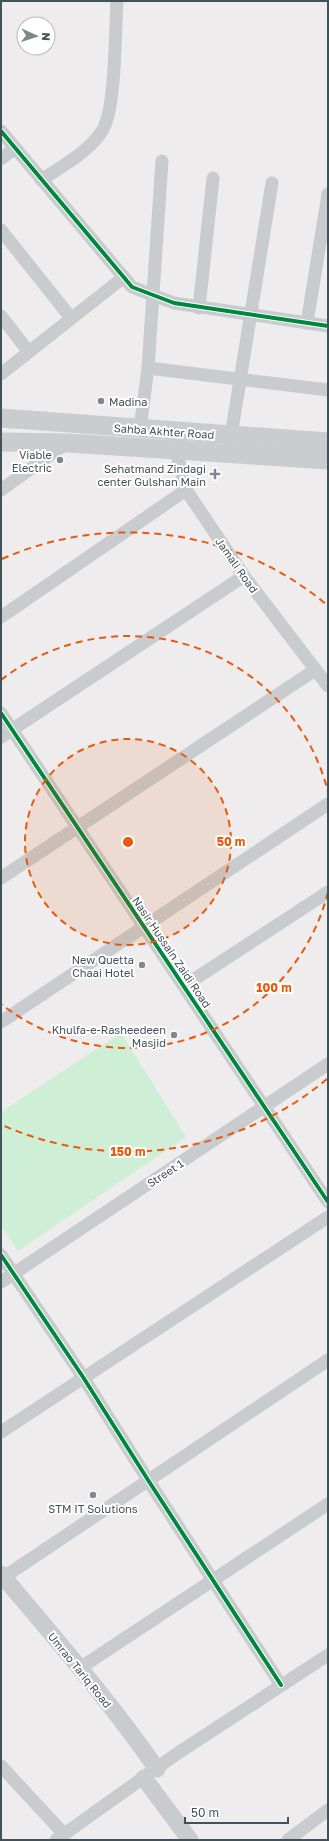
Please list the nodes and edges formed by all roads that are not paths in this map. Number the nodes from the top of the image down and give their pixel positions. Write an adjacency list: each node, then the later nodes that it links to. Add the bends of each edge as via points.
1 (117, 1): 7 (street, via 110,109 103,130 84,152)
2 (1, 131): 3 (street)
3 (14, 148): 4 (street); 7 (street)
4 (1, 159)
5 (162, 161): 12 (street)
6 (212, 178): 13 (street)
7 (40, 180): 11 (street)
8 (272, 183): 14 (street)
9 (328, 194): 17 (street)
10 (1, 230): 16 (street)
11 (124, 278): 12 (street, via 132,287); 16 (street)
12 (154, 295): 13 (street, via 174,303); 20 (street)
13 (199, 308): 14 (street)
14 (251, 315): 17 (street); 22 (street)
15 (1, 316): 19 (street)
16 (71, 318): 19 (street)
17 (307, 323): 18 (street)
18 (328, 326)
19 (28, 351): 21 (street)
20 (148, 368): 22 (street); 26 (street)
21 (1, 374)
22 (241, 379): 23 (street); 28 (street)
23 (328, 390)
24 (1, 418): 25 (main road, Sahba Akhter Road)
25 (69, 424): 26 (main road, Sahba Akhter Road); 31 (street)
26 (140, 429): 27 (main road, Sahba Akhter Road)
27 (178, 431): 28 (main road, Sahba Akhter Road); 32 (street, Jamali Road)
28 (231, 436): 30 (main road, Sahba Akhter Road)
29 (1, 442): 31 (main road, Sahba Akhter Road)
30 (328, 442)
31 (68, 443): 32 (main road, Sahba Akhter Road); 34 (street)
32 (176, 451): 33 (main road, Sahba Akhter Road); 35 (street, Jamali Road)
33 (328, 460)
34 (1, 490)
35 (186, 490): 36 (street, Jamali Road); 37 (street)
36 (244, 576): 38 (street, Jamali Road); 41 (street)
37 (1, 617)
38 (315, 670): 39 (street, Jamali Road); 44 (street)
39 (328, 686)
40 (1, 714): 41 (street, Nasir Hussain Zaidi Road)
41 (13, 729): 42 (street); 44 (street, Nasir Hussain Zaidi Road)
42 (1, 737)
43 (328, 804): 47 (street)
44 (78, 827): 45 (street); 47 (street, Nasir Hussain Zaidi Road)
45 (1, 878)
46 (328, 892): 48 (street)
47 (145, 927): 48 (street, Nasir Hussain Zaidi Road); 49 (street)
48 (184, 986): 51 (street, Nasir Hussain Zaidi Road)
49 (1, 1022)
50 (328, 1064): 51 (street, Street 1)
51 (265, 1107): 52 (street, Nasir Hussain Zaidi Road); 55 (street, Street 1)
52 (328, 1202)
53 (328, 1217): 58 (street)
54 (1, 1255): 55 (street)
55 (13, 1273): 56 (street, Street 1); 58 (street)
56 (1, 1282)
57 (328, 1360): 60 (street)
58 (83, 1377): 59 (street); 60 (street)
59 (1, 1432)
60 (148, 1480): 62 (street); 63 (street)
61 (328, 1504): 63 (street)
62 (3, 1575): 65 (street, Umrao Tariq Road)
63 (213, 1581): 65 (street); 66 (street)
64 (328, 1655): 66 (street)
65 (80, 1668): 68 (street, Umrao Tariq Road, via 140,1745)
66 (281, 1685): 68 (street)
67 (1, 1766): 70 (street)
68 (150, 1774): 70 (street); 71 (street, Umrao Tariq Road)
69 (328, 1810): 72 (street)
70 (60, 1837)
71 (190, 1840)
72 (288, 1840)

